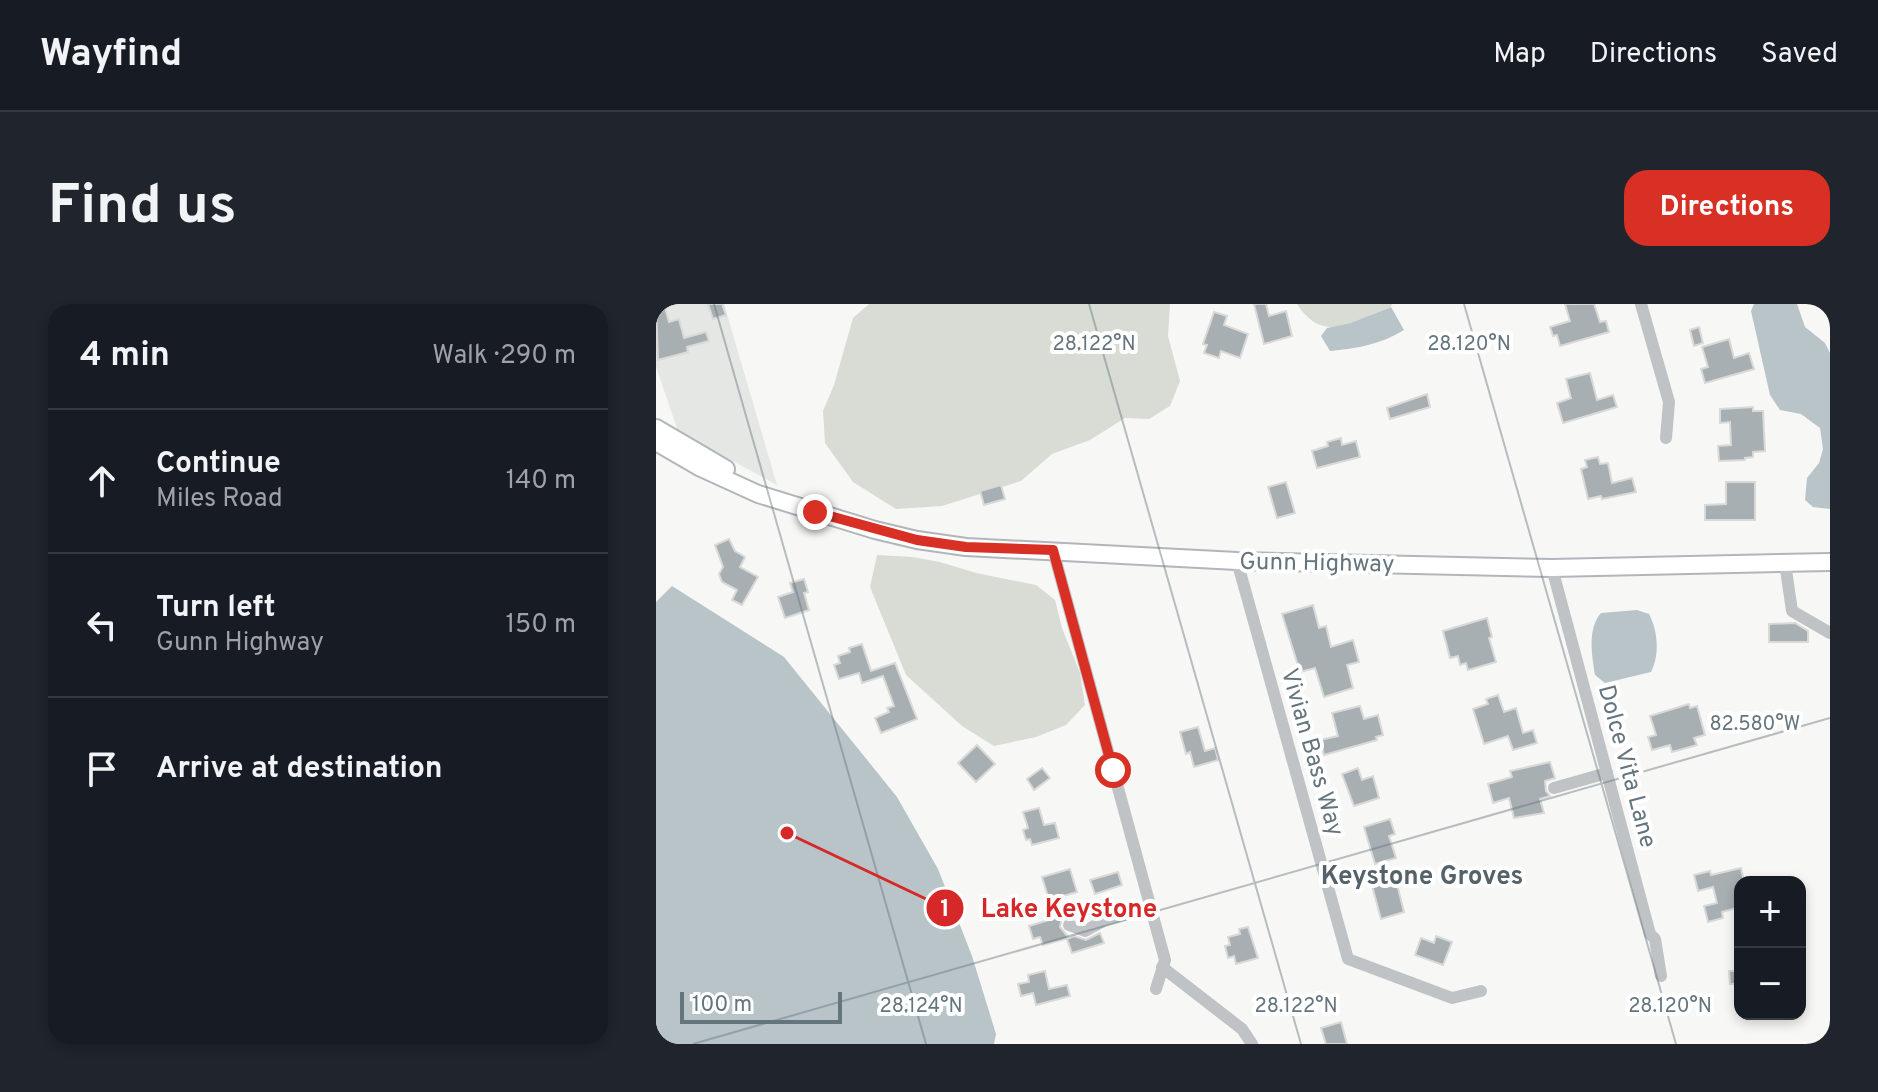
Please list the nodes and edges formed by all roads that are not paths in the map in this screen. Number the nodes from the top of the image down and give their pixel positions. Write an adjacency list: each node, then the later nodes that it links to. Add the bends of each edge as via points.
1 (1641, 304): 3 (street, via 1669,402)
2 (656, 428): 5 (main road, Gunn Highway)
3 (1666, 438)
4 (656, 442): 5 (main road, Gunn Highway, via 758,494)
5 (810, 510): 6 (main road, Gunn Highway, via 917,540)
6 (1053, 550): 7 (main road, Gunn Highway); 14 (street)
7 (1237, 561): 10 (main road, Gunn Highway); 19 (street, Vivian Bass Way, via 1348,959 1452,998)
8 (1830, 562): 9 (main road, Gunn Highway)
9 (1785, 563): 10 (main road, Gunn Highway); 11 (street, via 1792,611)
10 (1552, 568): 12 (street, Dolce Vita Lane)
11 (1830, 633)
12 (1607, 773): 13 (street); 17 (street, Dolce Vita Lane)
13 (1554, 788)
14 (1151, 907): 15 (street, via 1085,931); 16 (street, via 1165,960)
15 (1069, 925)
16 (1162, 967): 18 (street); 20 (street, via 1242,1029)
17 (1661, 976)
18 (1156, 989)
19 (1481, 991)
20 (1252, 1044)

